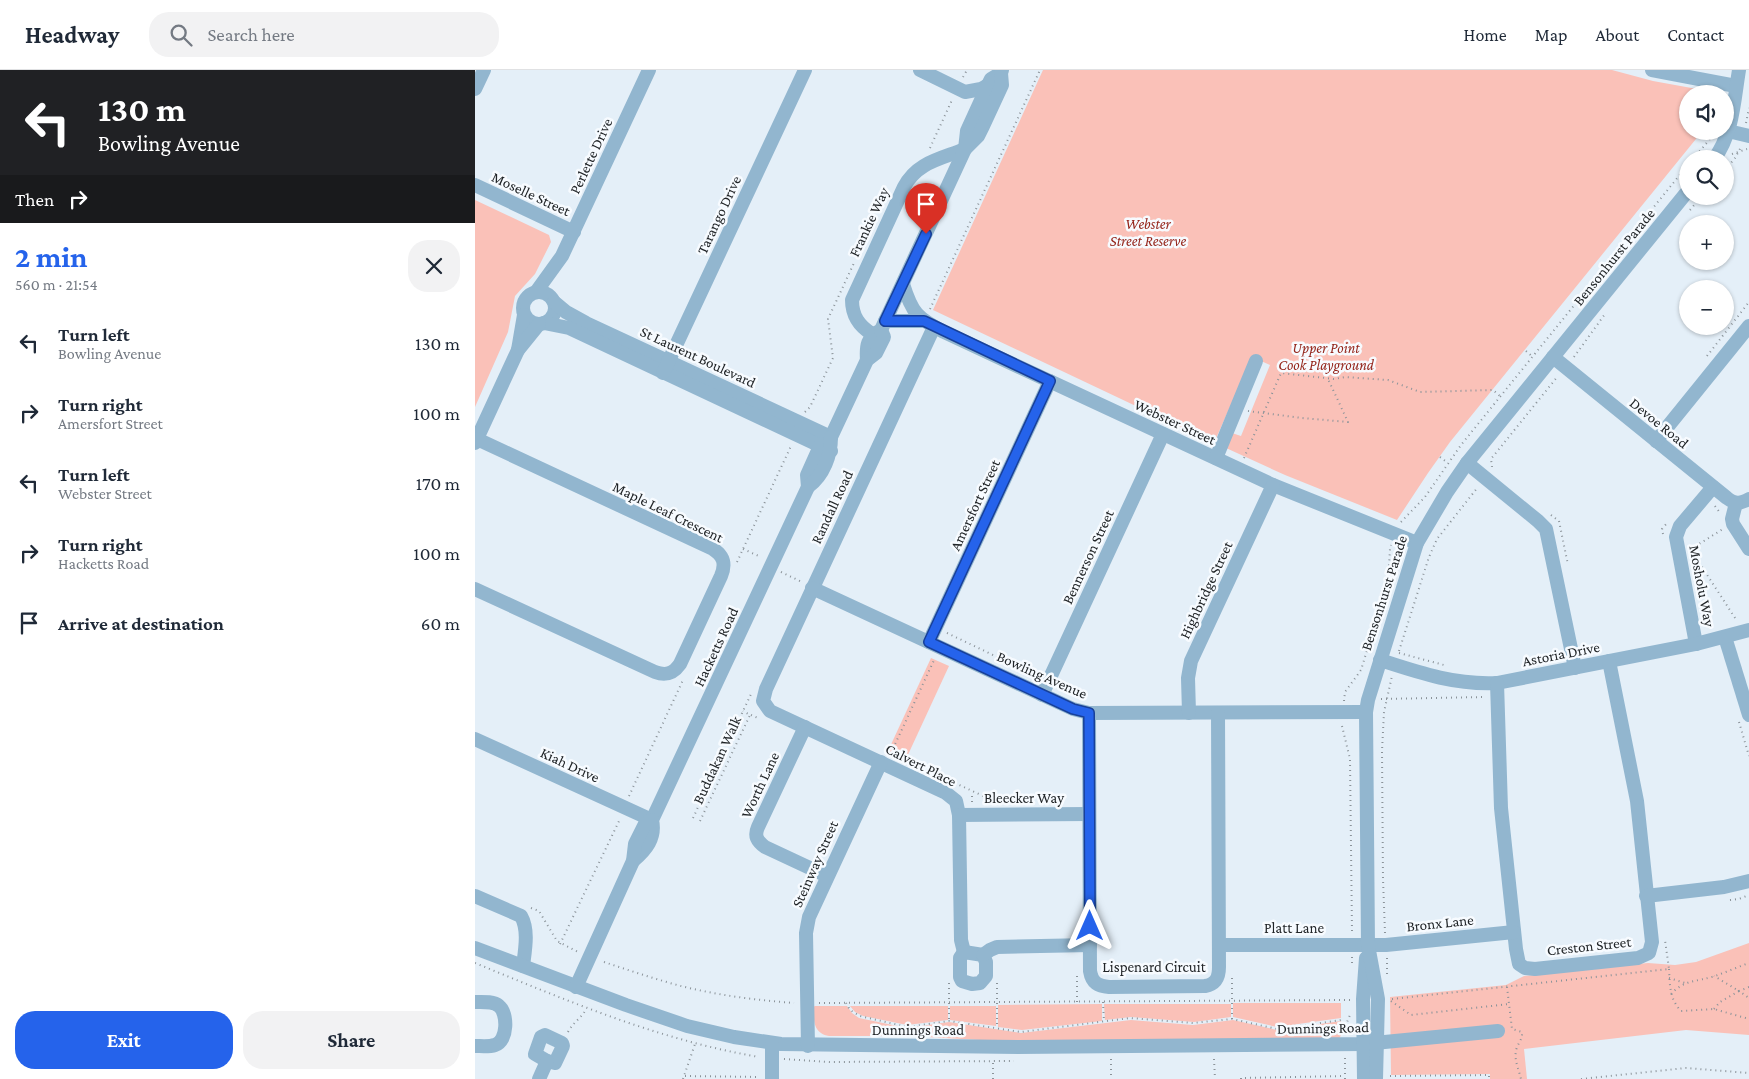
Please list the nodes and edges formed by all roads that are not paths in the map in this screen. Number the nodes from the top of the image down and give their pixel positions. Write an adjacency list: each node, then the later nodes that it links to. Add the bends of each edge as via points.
1 (484, 70): 10 (street)
2 (649, 70): 19 (street, Perlette Drive)
3 (805, 70): 32 (street, Tarango Drive)
4 (919, 70): 11 (street)
5 (1651, 70): 9 (street)
6 (1739, 70): 9 (street)
7 (1001, 72): 8 (street, Hacketts Road, via 991,78); 16 (street, Hacketts Road, via 1002,85 983,126)
8 (988, 85): 11 (street); 13 (street, Hacketts Road)
9 (1736, 86): 12 (street)
10 (475, 89)
11 (965, 92): 13 (street, via 970,103)
12 (1734, 97)
13 (967, 131): 16 (street, Hacketts Road)
14 (1734, 132): 15 (street)
15 (1749, 136)
16 (965, 149): 21 (street, Hacketts Road); 28 (street, Frankie Way, via 927,163 912,174 904,187 852,300 856,319 862,328)
17 (475, 185): 19 (street, Moselle Street)
18 (1679, 202): 30 (street, Bensonhurst Parade)
19 (574, 232): 20 (street, Perlette Drive)
20 (561, 256): 22 (street, Perlette Drive); 23 (street, Perlette Drive)
21 (903, 284): 26 (street, Webster Street, via 913,312); 28 (street, Hacketts Road)
22 (536, 292): 23 (street); 24 (street, via 527,297)
23 (552, 299): 25 (street, via 552,317); 32 (street, St Laurent Boulevard, via 573,316)
24 (524, 315): 25 (street, via 530,322); 29 (street)
25 (541, 324): 29 (street); 32 (street, St Laurent Boulevard, via 569,328)
26 (929, 324): 28 (street, Webster Street); 33 (street, Webster Street); 46 (street, Randall Road)
27 (1749, 326): 37 (street)
28 (879, 328): 35 (street, Hacketts Road, via 884,338 876,353 867,360)
29 (518, 350): 36 (street)
30 (1553, 357): 37 (street, Devoe Road); 40 (street, Bensonhurst Parade)
31 (1257, 361): 39 (street)
32 (666, 367): 35 (street, St Laurent Boulevard); 38 (street, St Laurent Boulevard)
33 (1050, 381): 34 (street, Webster Street); 51 (street, Amersfort Street, via 935,628)
34 (1163, 434): 39 (street, Webster Street); 56 (street, Bennerson Street)
35 (831, 436): 38 (street, Hacketts Road)
36 (476, 441): 47 (street, Maple Leaf Crescent, via 713,549 720,554 724,564 680,664 668,674 655,672)
37 (1656, 441): 42 (street, Devoe Road)
38 (826, 448): 68 (street, Hacketts Road, via 807,475 808,486)
39 (1216, 458): 41 (street, Webster Street)
40 (1464, 468): 44 (street, Bensonhurst Parade); 54 (street, via 1485,478 1546,529)
41 (1273, 485): 44 (street, Webster Street); 60 (street, Highbridge Street, via 1191,661)
42 (1713, 487): 43 (street, Devoe Road, via 1727,498); 50 (street, Mosholu Way, via 1680,526 1676,537)
43 (1743, 501): 45 (street, via 1732,519)
44 (1417, 543): 52 (street, Bensonhurst Parade)
45 (1749, 549)
46 (813, 588): 51 (street, Bowling Avenue); 57 (street, Randall Road, via 766,689)
47 (475, 589)
48 (1746, 624): 49 (street, Astoria Drive)
49 (1727, 630): 50 (street, Astoria Drive); 62 (street)
50 (1696, 644): 53 (street, Astoria Drive)
51 (935, 645): 56 (street, Bowling Avenue)
52 (1380, 660): 55 (street, Astoria Drive, via 1397,658 1452,681); 58 (street, Bensonhurst Parade)
53 (1609, 661): 54 (street, Astoria Drive); 72 (street, Creston Street, via 1637,801)
54 (1575, 668): 55 (street, Astoria Drive)
55 (1498, 689): 73 (street, Creston Street, via 1501,808)
56 (1042, 694): 59 (street, Bowling Avenue, via 1073,709)
57 (763, 703): 63 (street, Calvert Place, via 770,710)
58 (1367, 706): 61 (street, Bowling Avenue); 76 (street, Bensonhurst Parade)
59 (1090, 707): 60 (street, Bowling Avenue); 66 (street, Lispenard Circuit)
60 (1189, 713): 61 (street, Bowling Avenue)
61 (1218, 713): 74 (street, Lispenard Circuit)
62 (1749, 715)
63 (805, 727): 65 (street, Calvert Place); 69 (street, Worth Lane, via 756,836 765,847)
64 (475, 738): 68 (street, Kiah Drive)
65 (886, 765): 67 (street, Calvert Place, via 951,796); 69 (street, Steinway Street)
66 (1089, 814): 67 (street, Bleecker Way); 75 (street, Lispenard Circuit)
67 (966, 815): 78 (street, Calvert Place, via 961,940)
68 (652, 820): 81 (street, Hacketts Road, via 655,830 646,850 633,861)
69 (827, 876): 87 (street, Steinway Street, via 807,925)
70 (1749, 880): 72 (street, via 1724,887)
71 (475, 896): 80 (street, via 521,916 525,929)
72 (1646, 896): 73 (street, Creston Street, via 1652,942 1649,953 1643,956 1525,968 1517,960)
73 (1514, 932): 76 (street, Bronx Lane)
74 (1219, 944): 75 (street, Lispenard Circuit, via 1219,974 1212,984 1119,987 1099,986 1093,981); 76 (street, Platt Lane)
75 (1090, 945): 79 (street, via 997,947)
76 (1368, 945): 85 (street, Bensonhurst Parade, via 1378,999)
77 (475, 948): 80 (street, Dunnings Road)
78 (964, 952): 79 (street); 79 (street, Calvert Place, via 960,958 960,978 965,983 984,980 986,962)
79 (983, 955)
80 (523, 966): 81 (street, Dunnings Road)
81 (576, 987): 84 (street, Dunnings Road, via 687,1026)
82 (475, 1002): 86 (street, via 497,1004 504,1015 501,1042)
83 (1498, 1030): 85 (street, Dunnings Road)
84 (776, 1043): 87 (street, Dunnings Road); 89 (street); 92 (street)
85 (1370, 1043): 87 (street, Dunnings Road); 90 (street, Bensonhurst Parade); 93 (street, Bensonhurst Parade)
86 (475, 1046)
87 (808, 1046)
88 (547, 1061): 88 (street, via 555,1063 563,1050 562,1042 545,1035 541,1037 535,1054); 91 (street)
89 (768, 1078)
90 (1383, 1078)
91 (539, 1079)
92 (781, 1079)
93 (1365, 1079)

